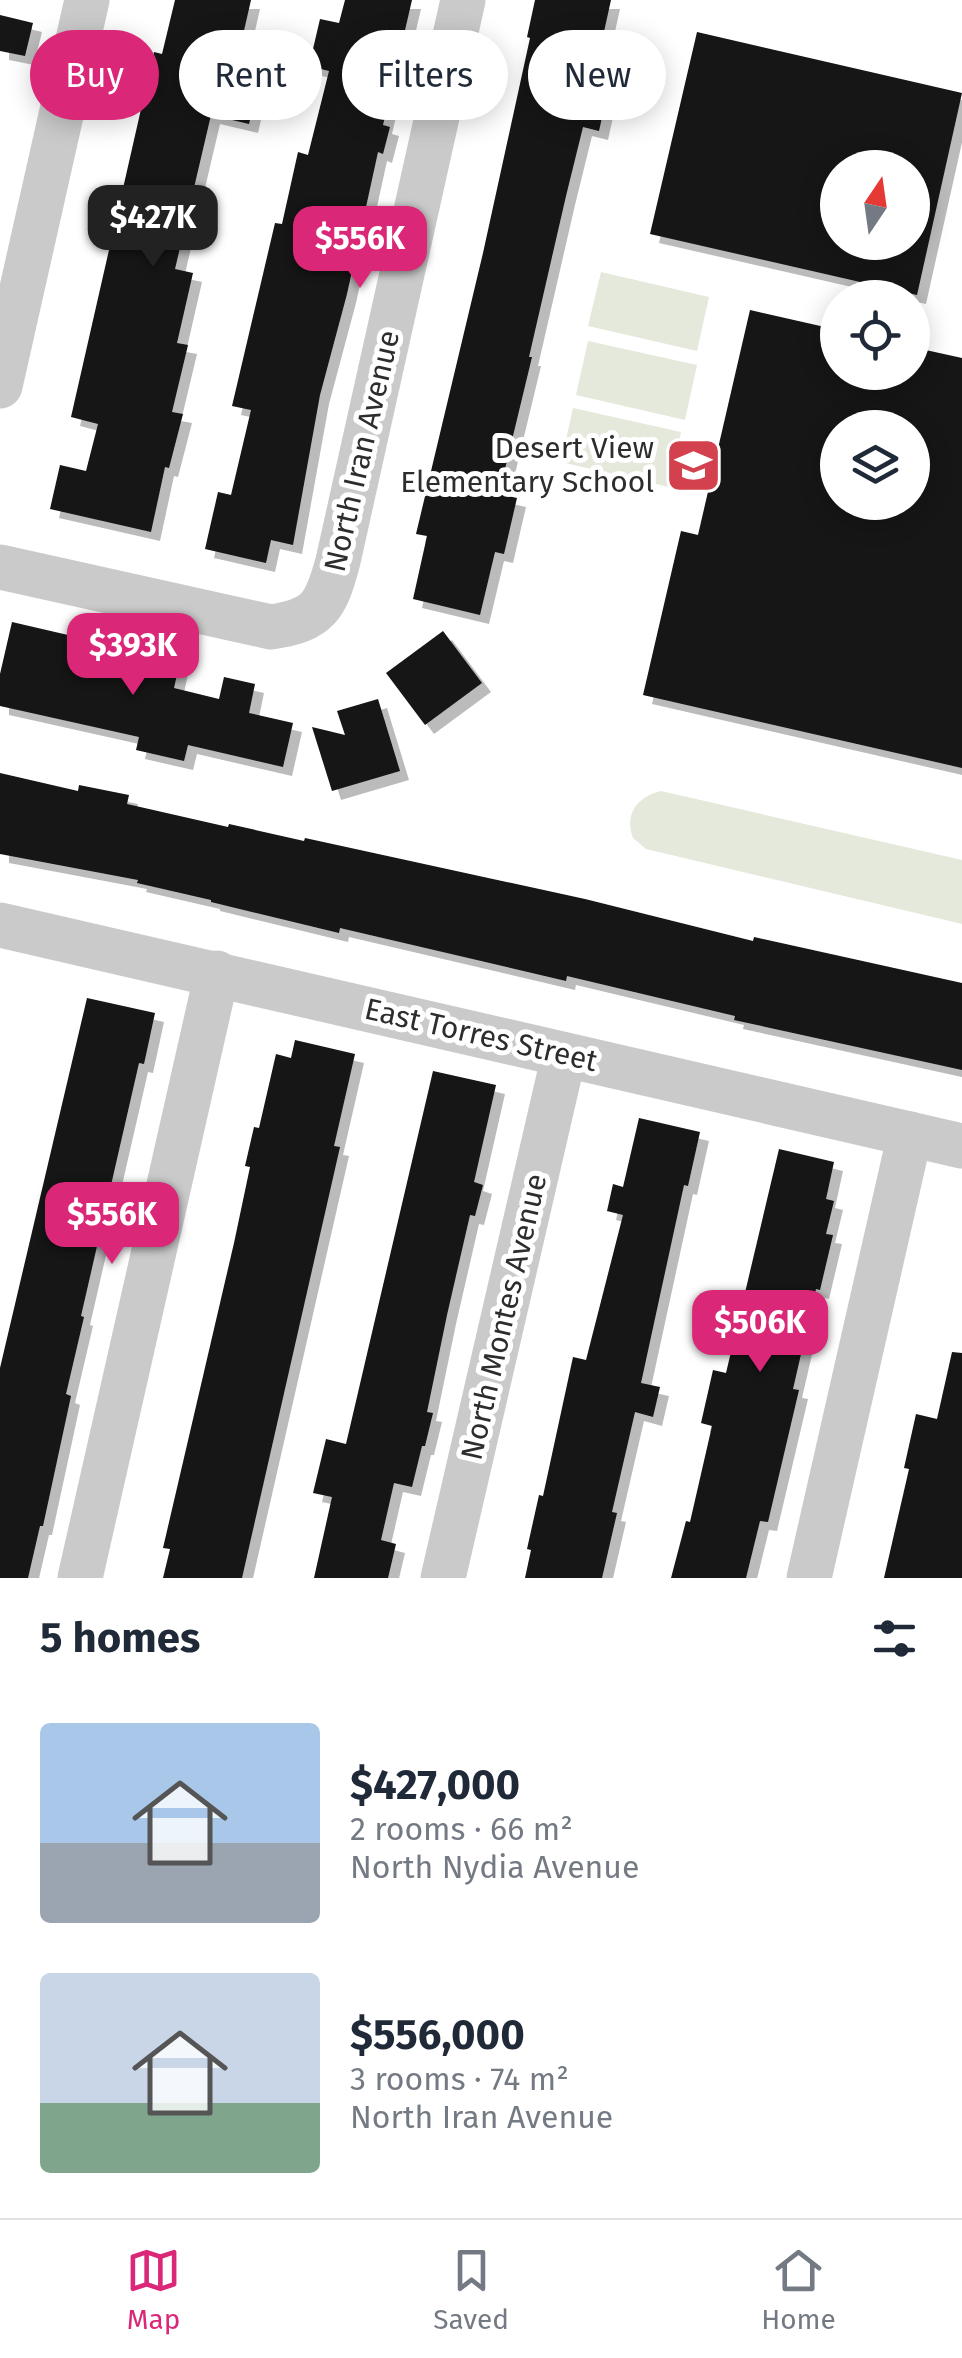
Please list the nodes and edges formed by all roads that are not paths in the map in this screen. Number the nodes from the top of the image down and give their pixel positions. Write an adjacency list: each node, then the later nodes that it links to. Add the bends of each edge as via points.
1 (87, 0): 3 (street)
2 (464, 0): 4 (street, North Iran Avenue, via 338,561 321,608 298,623 270,628)
3 (0, 386)
4 (0, 568)
5 (0, 925): 6 (street, East Torres Street)
6 (217, 973): 7 (street, East Torres Street); 10 (street)
7 (564, 1055): 8 (street, East Torres Street); 11 (street, North Montes Avenue)
8 (910, 1134): 9 (street, East Torres Street); 12 (street)
9 (962, 1146)
10 (80, 1578)
11 (443, 1578)
12 (808, 1578)

